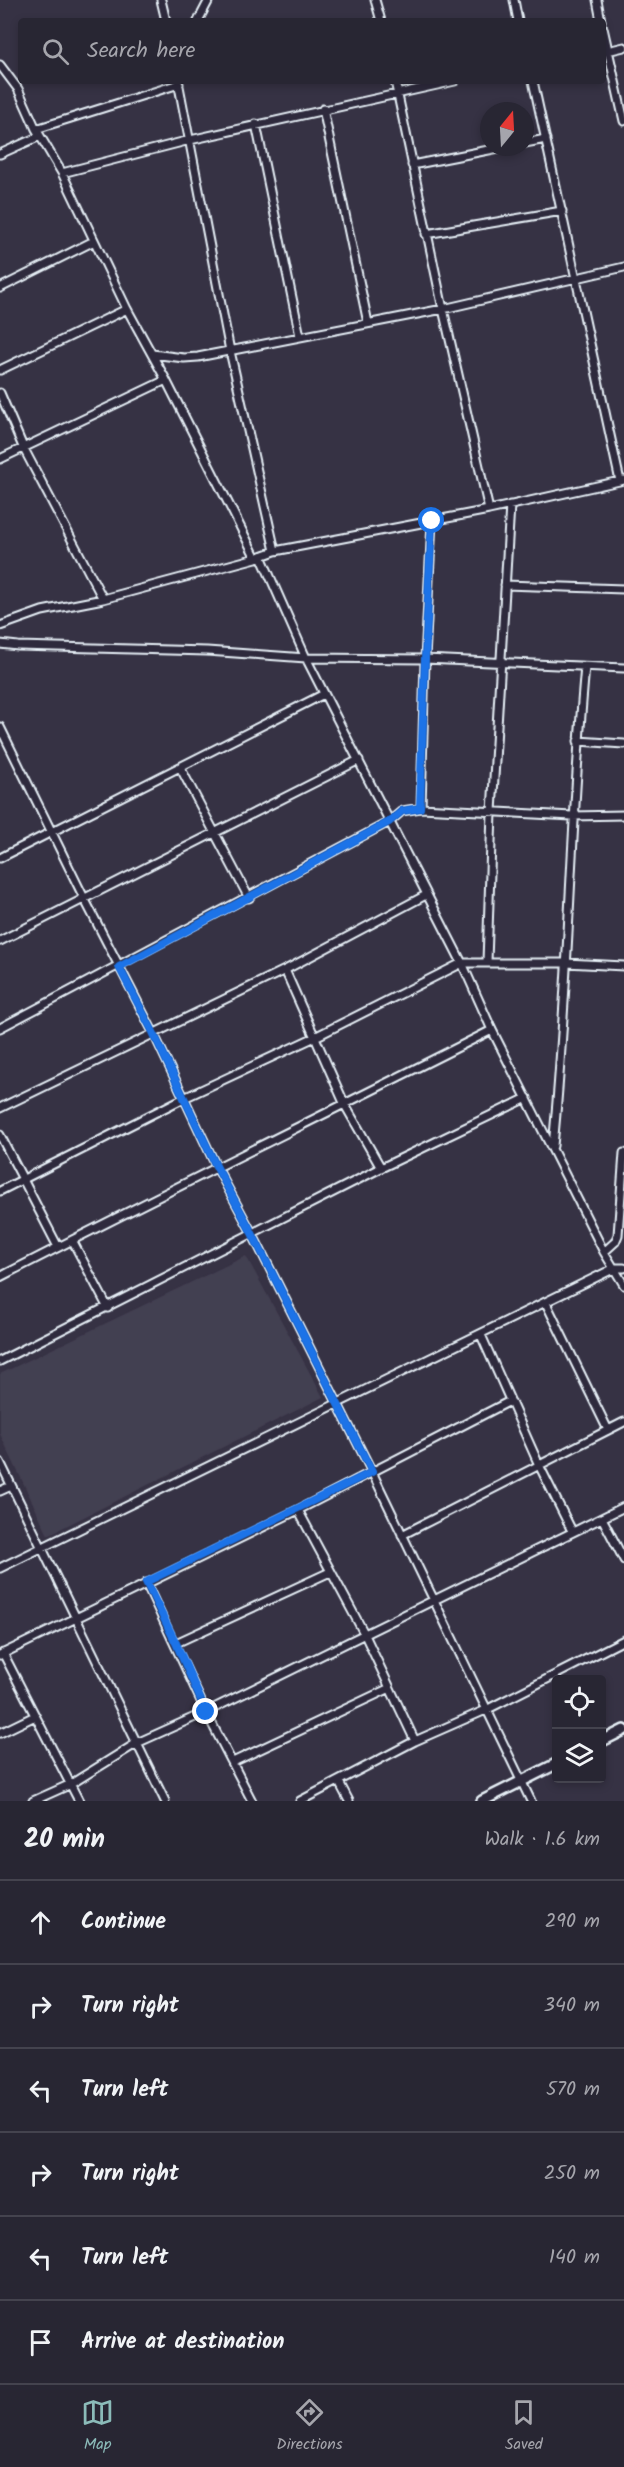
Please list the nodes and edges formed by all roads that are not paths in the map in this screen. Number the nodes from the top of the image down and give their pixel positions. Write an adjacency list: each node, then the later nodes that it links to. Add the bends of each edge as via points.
1 (161, 0): 6 (street)
2 (208, 0): 7 (street)
3 (375, 0): 8 (street)
4 (514, 0): 9 (street)
5 (597, 0): 10 (street)
6 (165, 18)
7 (199, 18)
8 (380, 18)
9 (517, 18)
10 (600, 18)
11 (624, 47): 12 (street)
12 (606, 51): 21 (street)
13 (0, 65): 23 (street, via 18,89)
14 (173, 84): 23 (street)
15 (178, 84): 25 (street)
16 (396, 84): 19 (street)
17 (439, 84): 19 (street)
18 (534, 84): 24 (street)
19 (398, 92): 20 (street); 29 (street)
20 (323, 110): 22 (street); 39 (street)
21 (624, 120)
22 (256, 124): 25 (street); 40 (street)
23 (38, 133): 28 (street); 30 (street)
24 (546, 139): 26 (street); 31 (street)
25 (190, 140): 30 (street); 41 (street)
26 (534, 141)
27 (480, 152): 29 (street)
28 (0, 154)
29 (412, 165): 32 (street)
30 (62, 173): 33 (street)
31 (562, 211): 32 (street); 35 (street)
32 (426, 234): 38 (street)
33 (94, 241): 36 (street); 37 (street)
34 (624, 267): 35 (street)
35 (576, 278): 38 (street); 48 (street)
36 (0, 288)
37 (128, 309): 42 (street); 43 (street)
38 (443, 309): 39 (street); 50 (street)
39 (368, 323): 40 (street)
40 (300, 336): 41 (street)
41 (230, 351): 42 (street, via 184,358); 52 (street)
42 (152, 354): 44 (street)
43 (0, 370)
44 (166, 380): 46 (street); 53 (street)
45 (0, 393): 46 (street)
46 (24, 447): 47 (street); 56 (street)
47 (0, 459)
48 (622, 481): 49 (street)
49 (510, 505): 50 (street); 54 (street)
50 (489, 510): 51 (street)
51 (432, 521): 52 (street); 60 (street)
52 (275, 551): 53 (street)
53 (259, 557): 56 (street); 59 (street)
54 (505, 585): 55 (street); 61 (street)
55 (624, 589)
56 (103, 599): 57 (street, via 42,611)
57 (0, 626)
58 (0, 644): 59 (street, via 264,653)
59 (306, 658): 60 (street); 64 (street)
60 (425, 659): 61 (street); 70 (street)
61 (500, 664): 62 (street); 71 (street)
62 (585, 667): 63 (street); 66 (street)
63 (624, 668)
64 (324, 694): 68 (street); 69 (street)
65 (0, 727): 75 (street)
66 (578, 741): 67 (street); 73 (street)
67 (624, 744)
68 (359, 760): 74 (street); 76 (street)
69 (180, 767): 75 (street); 76 (street)
70 (420, 808): 71 (street); 74 (street, via 402,811)
71 (492, 812): 73 (street); 82 (street)
72 (624, 815): 73 (street)
73 (572, 816): 84 (street)
74 (389, 822): 78 (street); 80 (street)
75 (52, 832): 77 (street); 79 (street)
76 (215, 833): 79 (street); 80 (street)
77 (0, 858)
78 (426, 895): 83 (street); 87 (street)
79 (84, 898): 81 (street); 86 (street)
80 (249, 898): 86 (street)
81 (0, 941)
82 (487, 962): 83 (street); 84 (street)
83 (462, 963): 89 (street); 91 (street)
84 (566, 963): 85 (street); 97 (street)
85 (624, 966)
86 (119, 967): 88 (street); 90 (street)
87 (285, 970): 90 (street); 91 (street)
88 (0, 1028)
89 (492, 1030): 93 (street); 94 (street)
90 (153, 1032): 92 (street); 95 (street)
91 (315, 1037): 92 (street); 94 (street)
92 (184, 1098): 99 (street); 101 (street)
93 (527, 1098): 97 (street); 100 (street)
94 (345, 1105): 99 (street); 100 (street)
95 (0, 1108)
96 (0, 1135): 101 (street)
97 (553, 1148): 106 (street)
98 (624, 1153): 106 (street, via 618,1235)
99 (216, 1166): 103 (street); 104 (street)
100 (381, 1168): 103 (street)
101 (24, 1179): 102 (street); 105 (street)
102 (0, 1191)
103 (252, 1233): 112 (street); 116 (street)
104 (72, 1240): 105 (street); 112 (street)
105 (58, 1247): 109 (street)
106 (604, 1252): 107 (street)
107 (615, 1268): 108 (street); 110 (street); 111 (street)
108 (624, 1268)
109 (0, 1277)
110 (624, 1286)
111 (546, 1303): 113 (street); 118 (street)
112 (108, 1308): 114 (street)
113 (481, 1335): 115 (street); 116 (street)
114 (0, 1361)
115 (510, 1401): 120 (street); 121 (street)
116 (336, 1404): 121 (street); 129 (street)
117 (624, 1422): 118 (street)
118 (608, 1430): 120 (street)
119 (0, 1462): 122 (street)
120 (539, 1465): 127 (street); 128 (street)
121 (372, 1472): 125 (street); 128 (street)
122 (12, 1486): 123 (street); 129 (street)
123 (0, 1491)
124 (624, 1507): 126 (street)
125 (298, 1510): 132 (street); 133 (street)
126 (602, 1518): 127 (street); 130 (street)
127 (572, 1531): 134 (street)
128 (402, 1535): 134 (street)
129 (42, 1547): 131 (street); 135 (street)
130 (624, 1560)
131 (0, 1568)
132 (330, 1572): 136 (street); 138 (street)
133 (146, 1582): 135 (street); 138 (street)
134 (433, 1600): 136 (street); 141 (street)
135 (76, 1617): 139 (street); 148 (street)
136 (365, 1635): 140 (street); 142 (street)
137 (624, 1640): 141 (street)
138 (176, 1643): 142 (street)
139 (2, 1654): 143 (street)
140 (390, 1688): 147 (street); 149 (street)
141 (488, 1709): 147 (street); 151 (street)
142 (206, 1712): 148 (street); 149 (street)
143 (35, 1716): 145 (street); 153 (street)
144 (624, 1730): 146 (main road)
145 (0, 1733)
146 (606, 1739)
147 (415, 1741): 152 (street)
148 (136, 1743): 153 (street); 156 (street)
149 (233, 1762): 157 (street)
150 (552, 1766): 151 (main road)
151 (521, 1781): 160 (main road); 161 (street)
152 (339, 1782): 158 (street); 159 (street)
153 (71, 1784): 154 (street); 155 (street)
154 (33, 1801)
155 (79, 1801)
156 (165, 1801)
157 (252, 1801)
158 (300, 1801)
159 (349, 1801)
160 (482, 1801)
161 (531, 1801)

